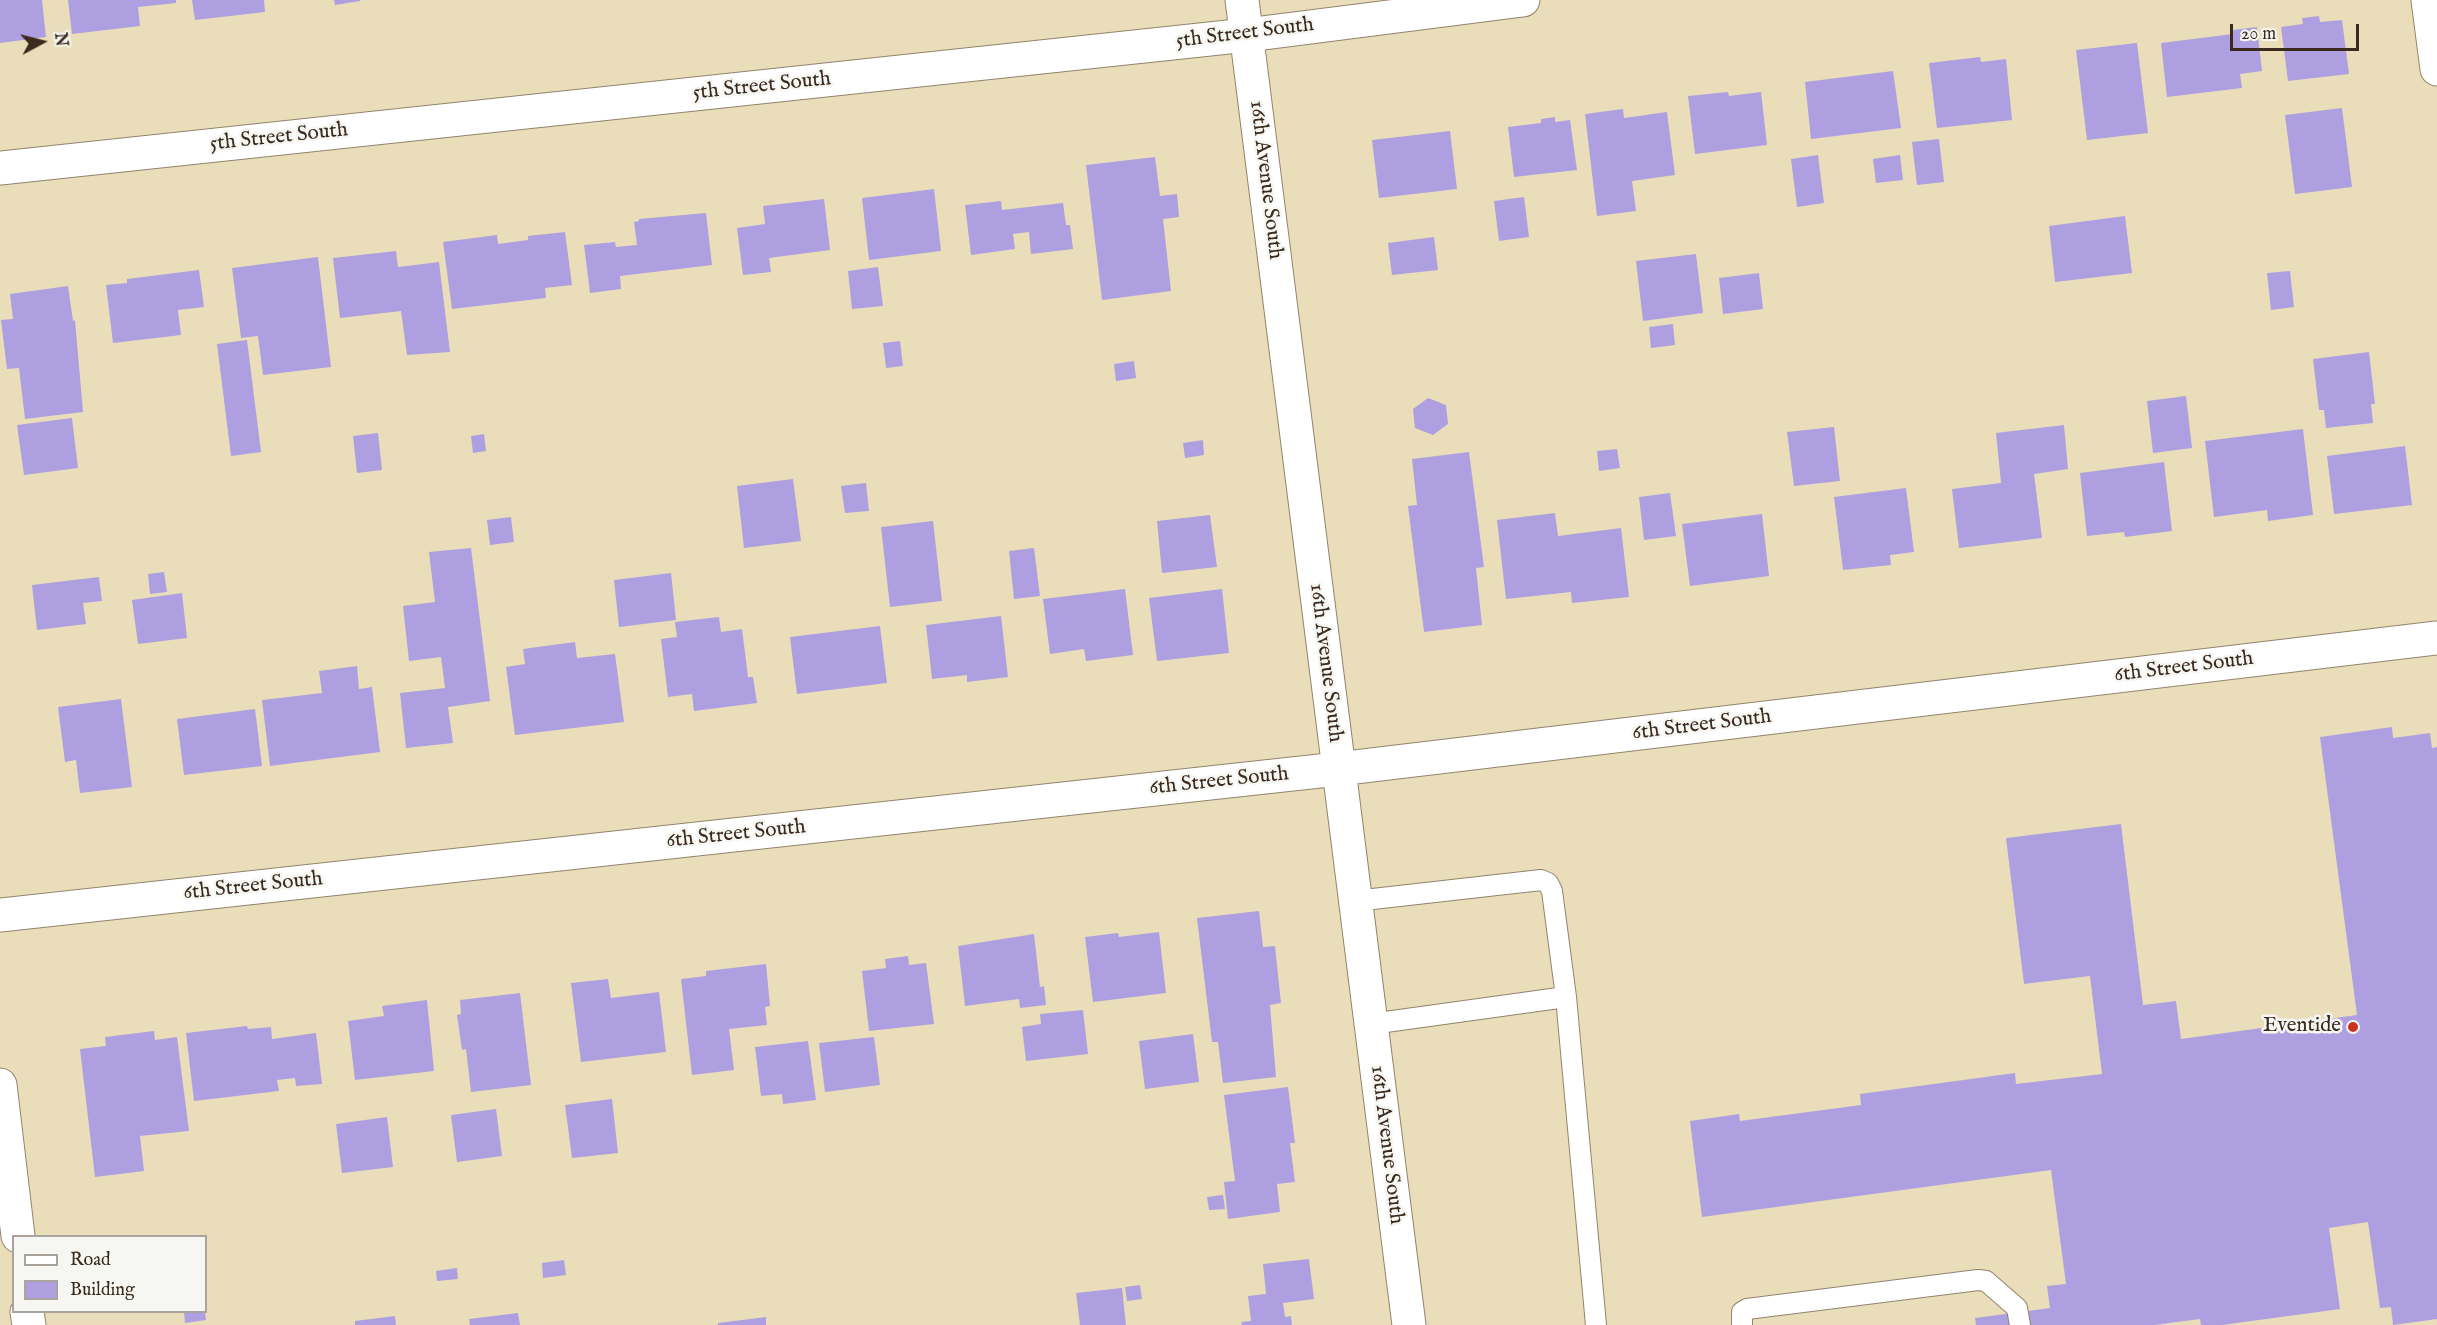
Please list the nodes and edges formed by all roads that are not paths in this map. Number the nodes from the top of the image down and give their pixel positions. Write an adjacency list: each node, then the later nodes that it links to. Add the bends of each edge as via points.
1 (1242, 0): 4 (street, 16th Avenue South)
2 (1523, 0): 4 (street, 5th Street South)
3 (2428, 0): 5 (street)
4 (1247, 35): 6 (street, 5th Street South); 8 (street, 16th Avenue South)
5 (2437, 69)
6 (0, 168)
7 (2437, 638): 8 (street, 6th Street South)
8 (1338, 769): 9 (street, 16th Avenue South); 10 (street, 6th Street South)
9 (1355, 901): 11 (lane, via 1541,880 1548,883); 12 (street, 16th Avenue South)
10 (0, 915)
11 (1566, 997): 12 (lane); 16 (lane)
12 (1371, 1024): 15 (street, 16th Avenue South)
13 (0, 1085): 14 (street)
14 (18, 1235)
15 (1409, 1325)
16 (1596, 1325)
17 (1742, 1325): 18 (lane, via 1742,1312 1747,1309 1978,1280 1986,1281 2017,1308)
18 (2019, 1325)

